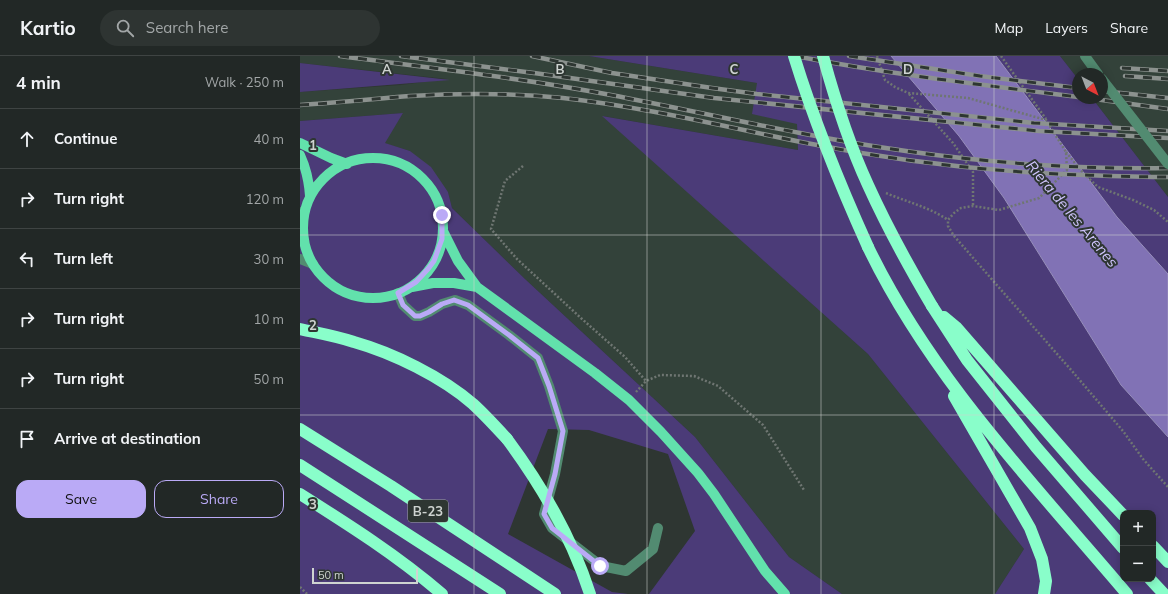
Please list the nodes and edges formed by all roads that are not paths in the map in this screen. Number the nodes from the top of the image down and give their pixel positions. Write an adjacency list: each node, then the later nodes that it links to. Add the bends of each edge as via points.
1 (794, 56): 20 (highway, bridge, via 814,116 875,261)
2 (823, 56): 18 (highway, bridge, via 841,118 868,185)
3 (1084, 56): 4 (street)
4 (1093, 68)
5 (1108, 87): 9 (street, bridge)
6 (300, 143): 8 (main road)
7 (300, 155): 10 (main road, via 309,182)
8 (347, 164): 10 (main road, via 325,178); 12 (main road, via 359,159 390,160 405,165 418,174 437,200 442,215)
9 (1168, 164)
10 (310, 196): 11 (main road)
11 (302, 212): 14 (main road, via 304,238)
12 (443, 231): 15 (main road, via 434,261 422,277); 16 (main road, via 458,261)
13 (300, 259): 14 (street)
14 (313, 264): 17 (main road, via 323,277 350,294 366,297)
15 (408, 288): 16 (main road, via 433,283 454,283); 17 (main road)
16 (477, 288): 34 (main road, via 595,373 647,417 714,494 765,571)
17 (398, 293): 25 (street, via 403,305 415,316 454,300 468,305 538,358 563,431 544,514 552,528 600,566 626,571 654,549)
18 (932, 306): 24 (highway, via 979,353 1085,475); 26 (highway, via 967,360 1036,447)
19 (300, 329): 33 (highway, bridge, via 355,342 385,353 432,376 472,403 507,439 528,468 569,541)
20 (949, 384): 35 (highway, via 1030,528 1042,559 1046,581); 36 (highway)
21 (300, 429): 32 (highway, B-23)
22 (300, 465): 31 (highway, B-23)
23 (300, 494): 30 (highway, via 398,559)
24 (1120, 511)
25 (658, 528)
26 (1121, 546)
27 (1156, 549): 28 (highway)
28 (1168, 562)
29 (1153, 582): 37 (highway)
30 (442, 594)
31 (500, 594)
32 (555, 594)
33 (590, 594)
34 (785, 594)
35 (1044, 594)
36 (1127, 594)
37 (1164, 594)

